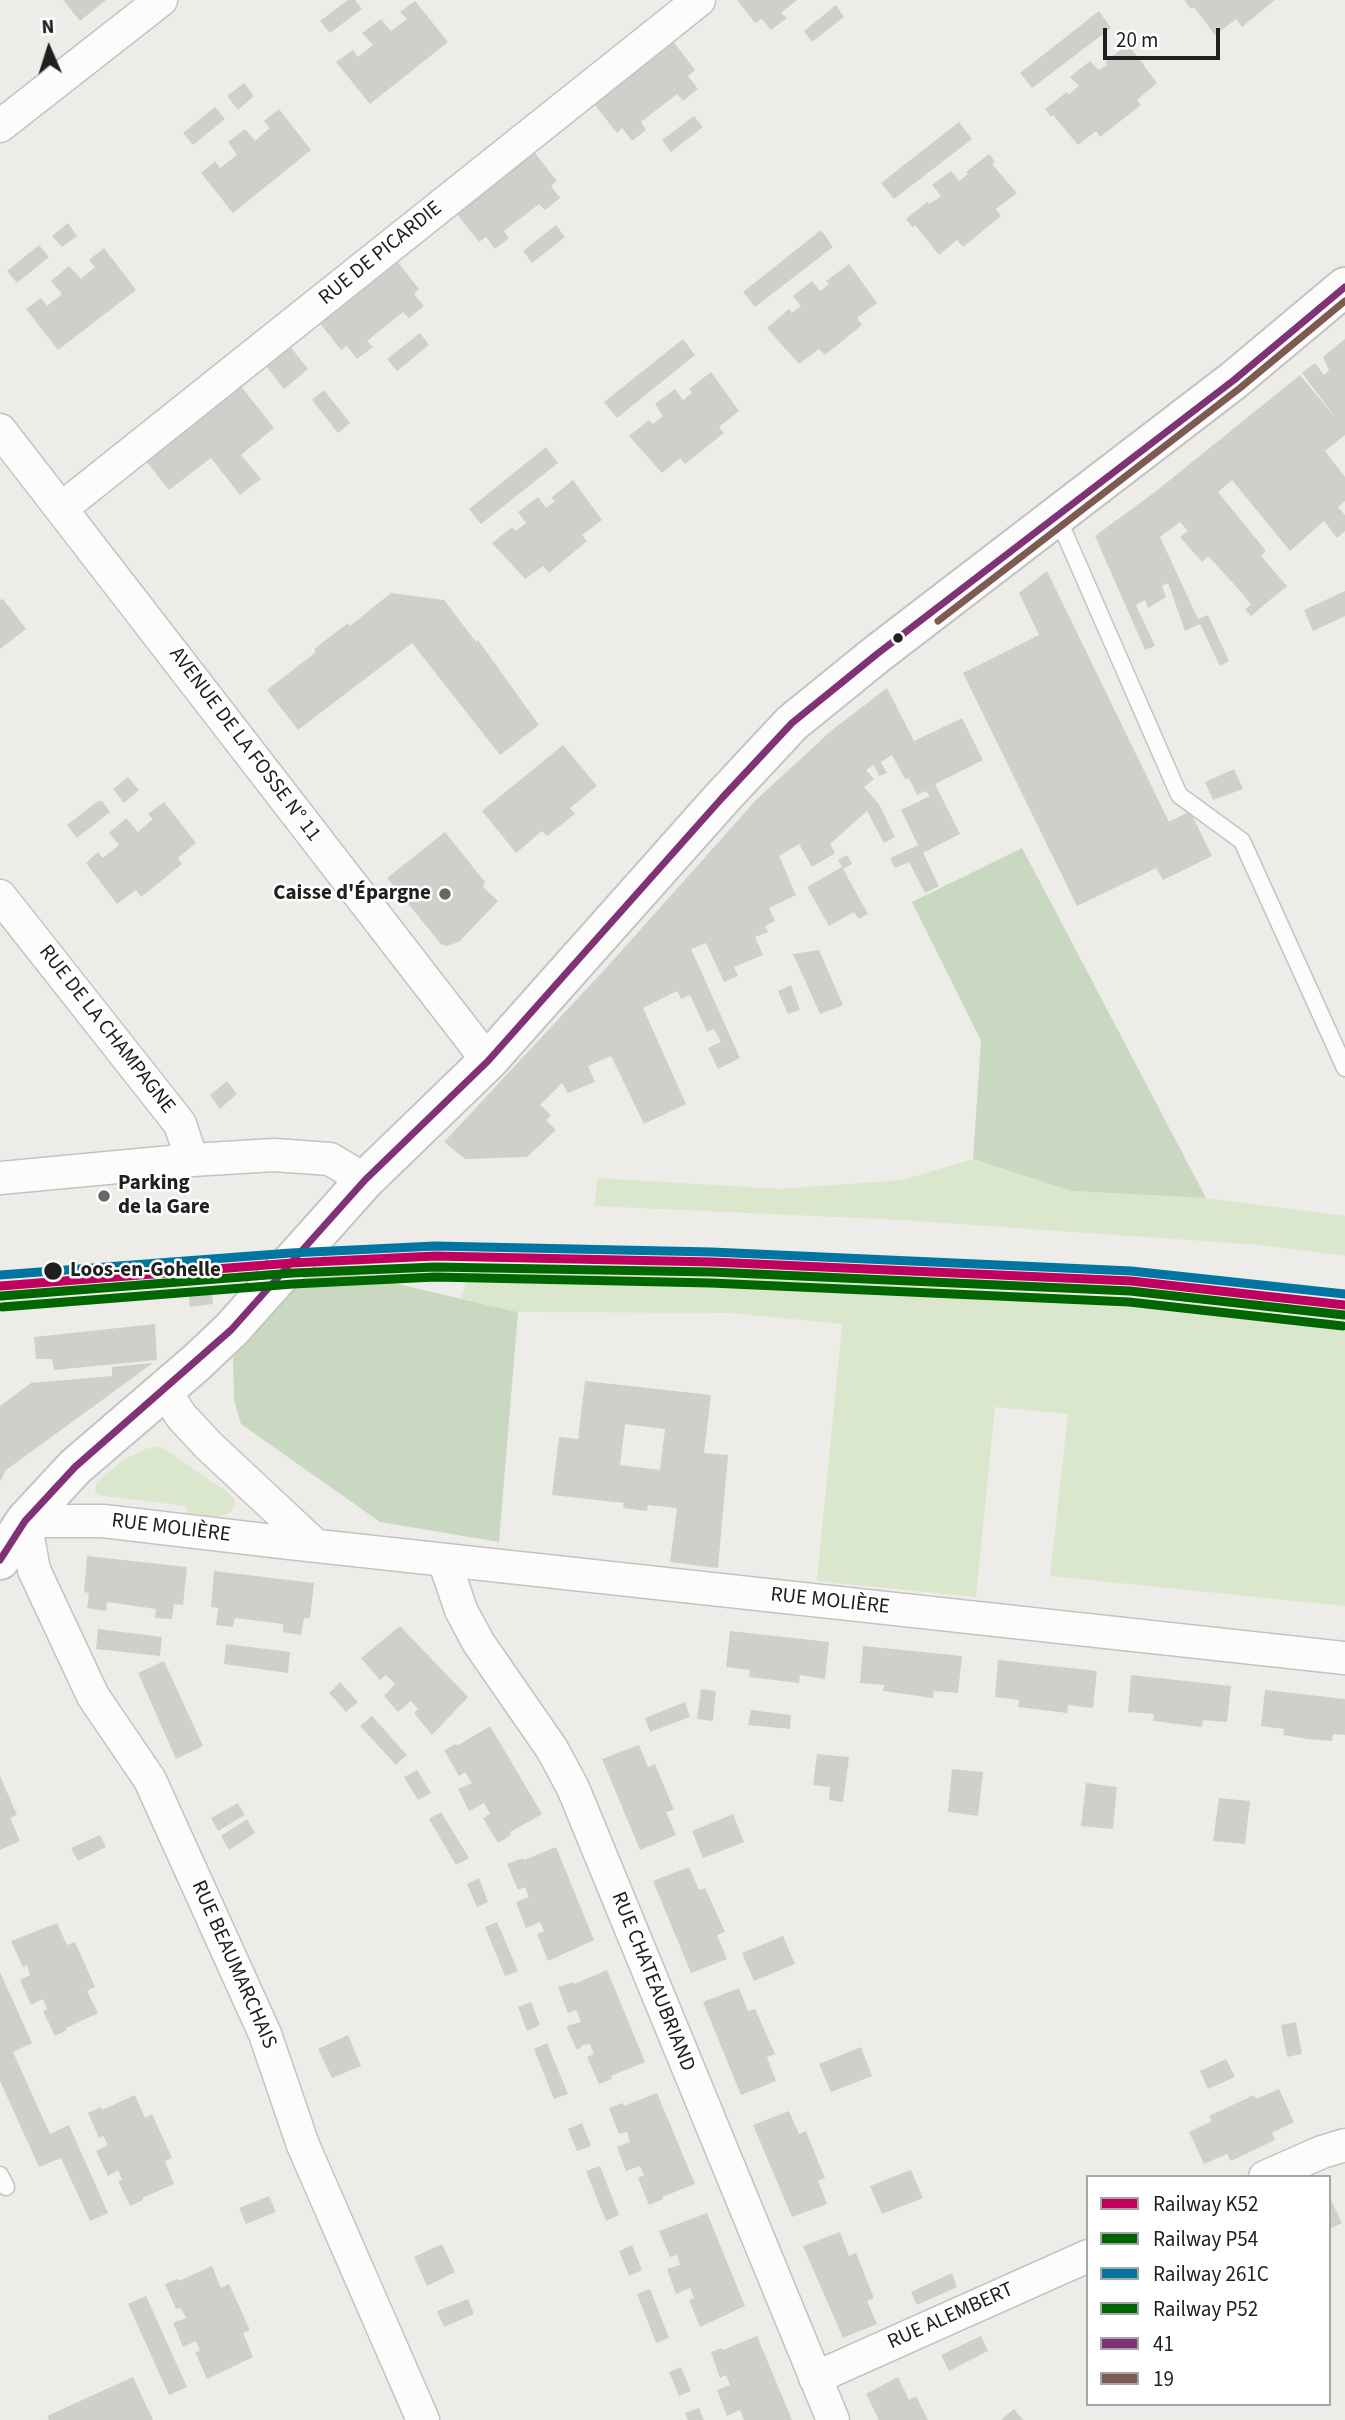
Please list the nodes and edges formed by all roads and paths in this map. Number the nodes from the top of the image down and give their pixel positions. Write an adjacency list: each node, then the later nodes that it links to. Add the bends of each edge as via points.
1 (161, 0): 3 (street)
2 (699, 0): 6 (street, RUE DE PICARDIE)
3 (0, 126)
4 (1345, 287): 7 (street, via 1234,380)
5 (0, 430): 6 (street, AVENUE DE LA FOSSE N° 11)
6 (62, 508): 9 (street, AVENUE DE LA FOSSE N° 11)
7 (1057, 516): 9 (street, via 792,723); 10 (lane, via 1179,795 1242,841)
8 (0, 897): 11 (street, RUE DE LA CHAMPAGNE, via 180,1124)
9 (488, 1061): 13 (street)
10 (1345, 1068)
11 (192, 1160): 12 (street); 13 (street, via 274,1155 330,1159)
12 (0, 1178)
13 (365, 1180): 14 (street, via 231,1330)
14 (163, 1389): 15 (street, via 75,1467); 16 (street, via 208,1446)
15 (25, 1521): 16 (street, RUE MOLIÈRE, via 103,1521); 17 (street); 24 (street, RUE BEAUMARCHAIS, via 34,1570 93,1696 150,1780 265,2034 303,2145)
16 (315, 1545): 18 (street, RUE MOLIÈRE)
17 (0, 1560)
18 (444, 1560): 19 (street, RUE MOLIÈRE); 23 (street, RUE CHATEAUBRIAND, via 478,1642 552,1749 573,1788)
19 (1345, 1658)
20 (1345, 2145): 21 (street)
21 (1269, 2175)
22 (1086, 2257): 23 (street, RUE ALEMBERT)
23 (814, 2378): 25 (street, RUE CHATEAUBRIAND)
24 (423, 2420)
25 (833, 2420)

